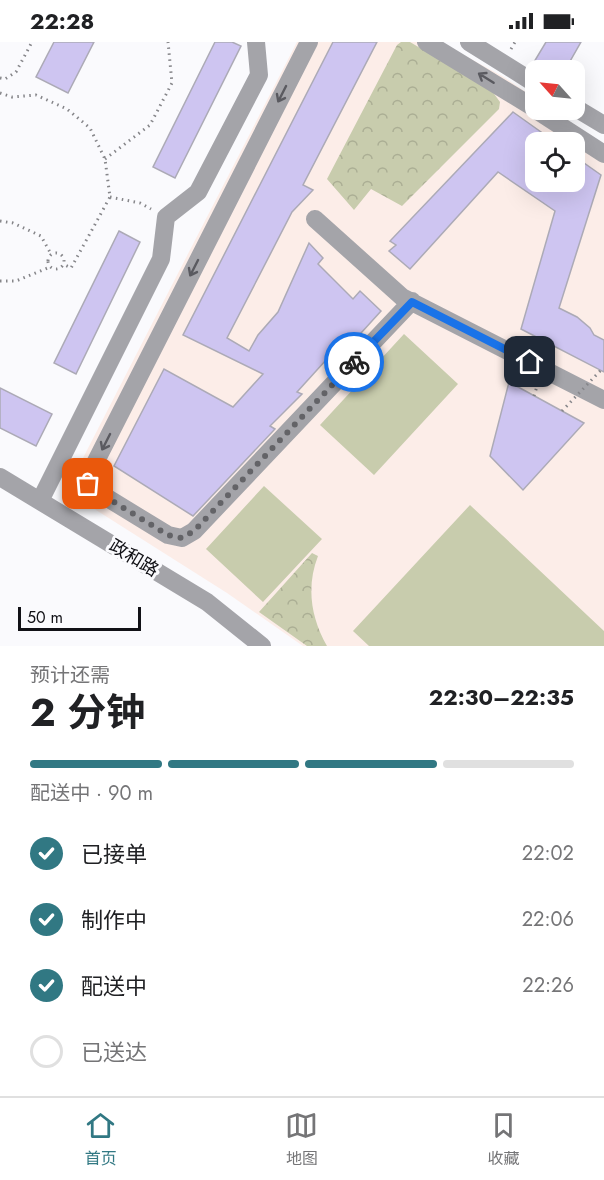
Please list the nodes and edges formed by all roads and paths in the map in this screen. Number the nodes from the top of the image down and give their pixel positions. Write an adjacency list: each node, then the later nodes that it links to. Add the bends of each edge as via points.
1 (32, 42): 8 (path, via 16,72)
2 (168, 42): 15 (path, via 172,83 150,125)
3 (256, 42): 17 (street, via 259,75 198,192)
4 (309, 42): 24 (street, one-way to 24, via 90,473 88,484 168,535 188,535)
5 (426, 42): 10 (street, one-way to 5)
6 (469, 42): 7 (street)
7 (525, 77)
8 (0, 78)
9 (0, 93): 15 (path, via 12,97 36,95 68,109 90,128)
10 (525, 102)
11 (585, 114): 13 (street)
12 (553, 120): 14 (street)
13 (604, 125)
14 (604, 154)
15 (105, 159): 16 (path)
16 (110, 197): 17 (path, via 140,202); 21 (path, via 71,268)
17 (166, 217): 31 (street, via 161,259)
18 (315, 219): 24 (street)
19 (0, 221): 20 (path, via 41,236)
20 (51, 254): 21 (path, via 61,254); 22 (path)
21 (63, 264): 22 (path, via 60,268)
22 (50, 267): 23 (path, via 16,281)
23 (0, 281)
24 (412, 302): 28 (street)
25 (550, 344): 27 (path, bridge)
26 (601, 370): 29 (path, bridge)
27 (534, 396)
28 (604, 400)
29 (562, 411)
30 (0, 477): 31 (street, 政和路)
31 (40, 501): 32 (street, 政和路, via 207,602)
32 (262, 646)

